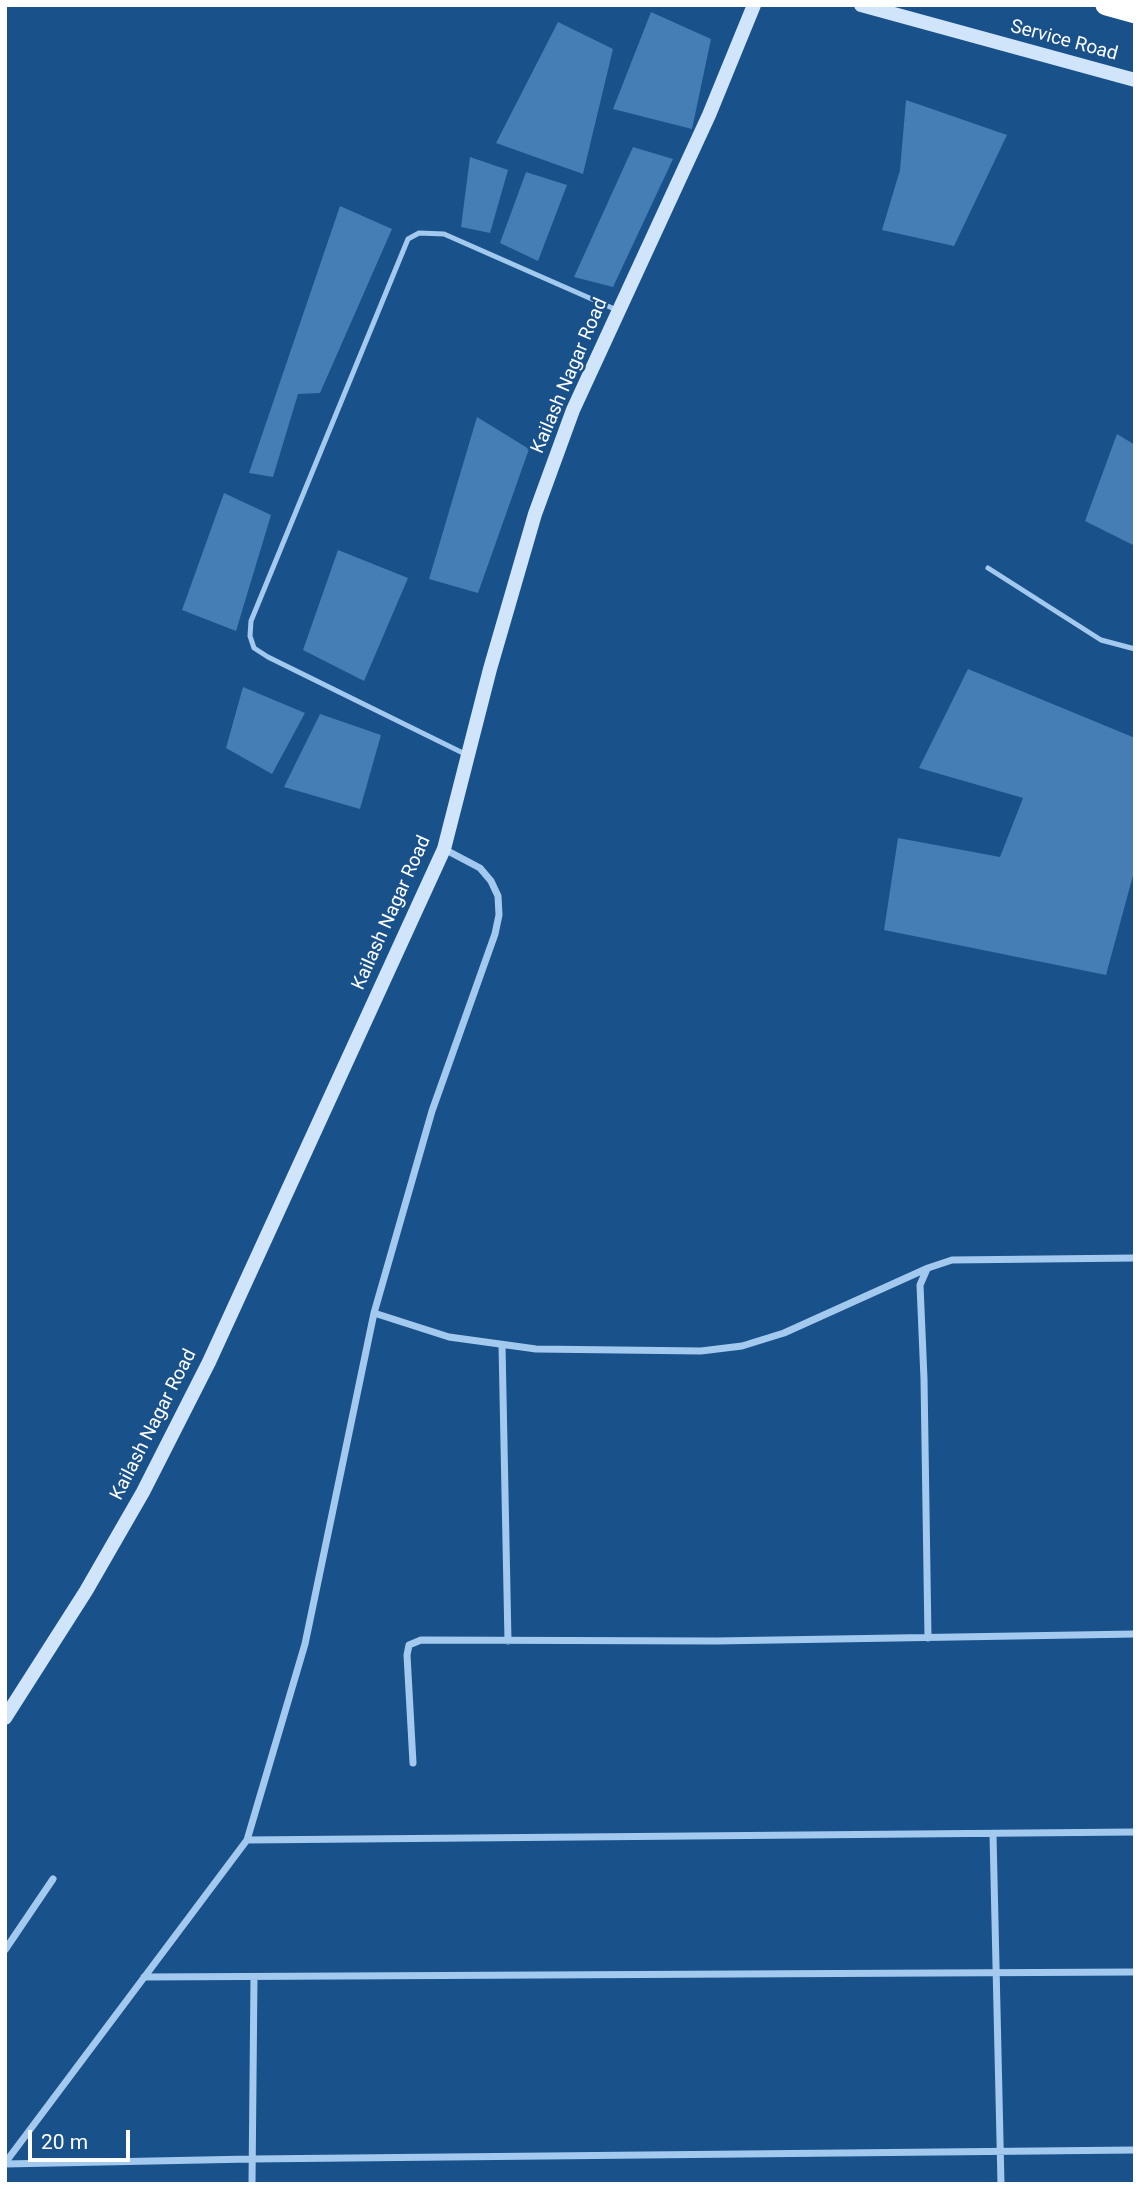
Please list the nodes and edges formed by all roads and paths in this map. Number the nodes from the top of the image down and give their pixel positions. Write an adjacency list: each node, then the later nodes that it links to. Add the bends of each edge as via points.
1 (754, 5): 6 (street, Kailash Nagar Road)
2 (861, 5): 5 (street, Service Road)
3 (1106, 5): 4 (highway)
4 (1135, 13)
5 (1135, 80)
6 (619, 311): 9 (street, Kailash Nagar Road, via 573,410 535,514); 9 (lane, via 444,234 419,233 408,239 251,621 254,648 268,657)
7 (988, 568): 8 (lane, via 1101,640)
8 (1135, 649)
9 (469, 756): 10 (street, Kailash Nagar Road)
10 (444, 849): 13 (street, via 480,868 491,881 499,915 432,1111); 18 (street, Kailash Nagar Road, via 209,1362 124,1525)
11 (1135, 1258): 12 (street, via 952,1260)
12 (928, 1268): 14 (street, via 784,1333 742,1346 701,1351); 16 (street, via 920,1285)
13 (374, 1313): 14 (street, via 449,1337); 22 (street, via 305,1644)
14 (502, 1345): 17 (street)
15 (1135, 1634): 16 (street)
16 (928, 1638): 17 (street)
17 (508, 1641): 19 (street, via 421,1640 409,1645)
18 (5, 1718)
19 (413, 1763)
20 (1135, 1832): 21 (street)
21 (993, 1834): 22 (street); 26 (street)
22 (247, 1840): 27 (street)
23 (54, 1879): 24 (street)
24 (5, 1950)
25 (1135, 1972): 26 (street)
26 (998, 1973): 28 (street); 30 (street)
27 (144, 1977): 28 (street); 32 (street)
28 (254, 1977): 31 (street)
29 (1135, 2150): 30 (street)
30 (1001, 2151): 31 (street); 34 (street)
31 (251, 2159): 32 (street); 33 (street)
32 (5, 2163)
33 (251, 2184)
34 (1002, 2184)

